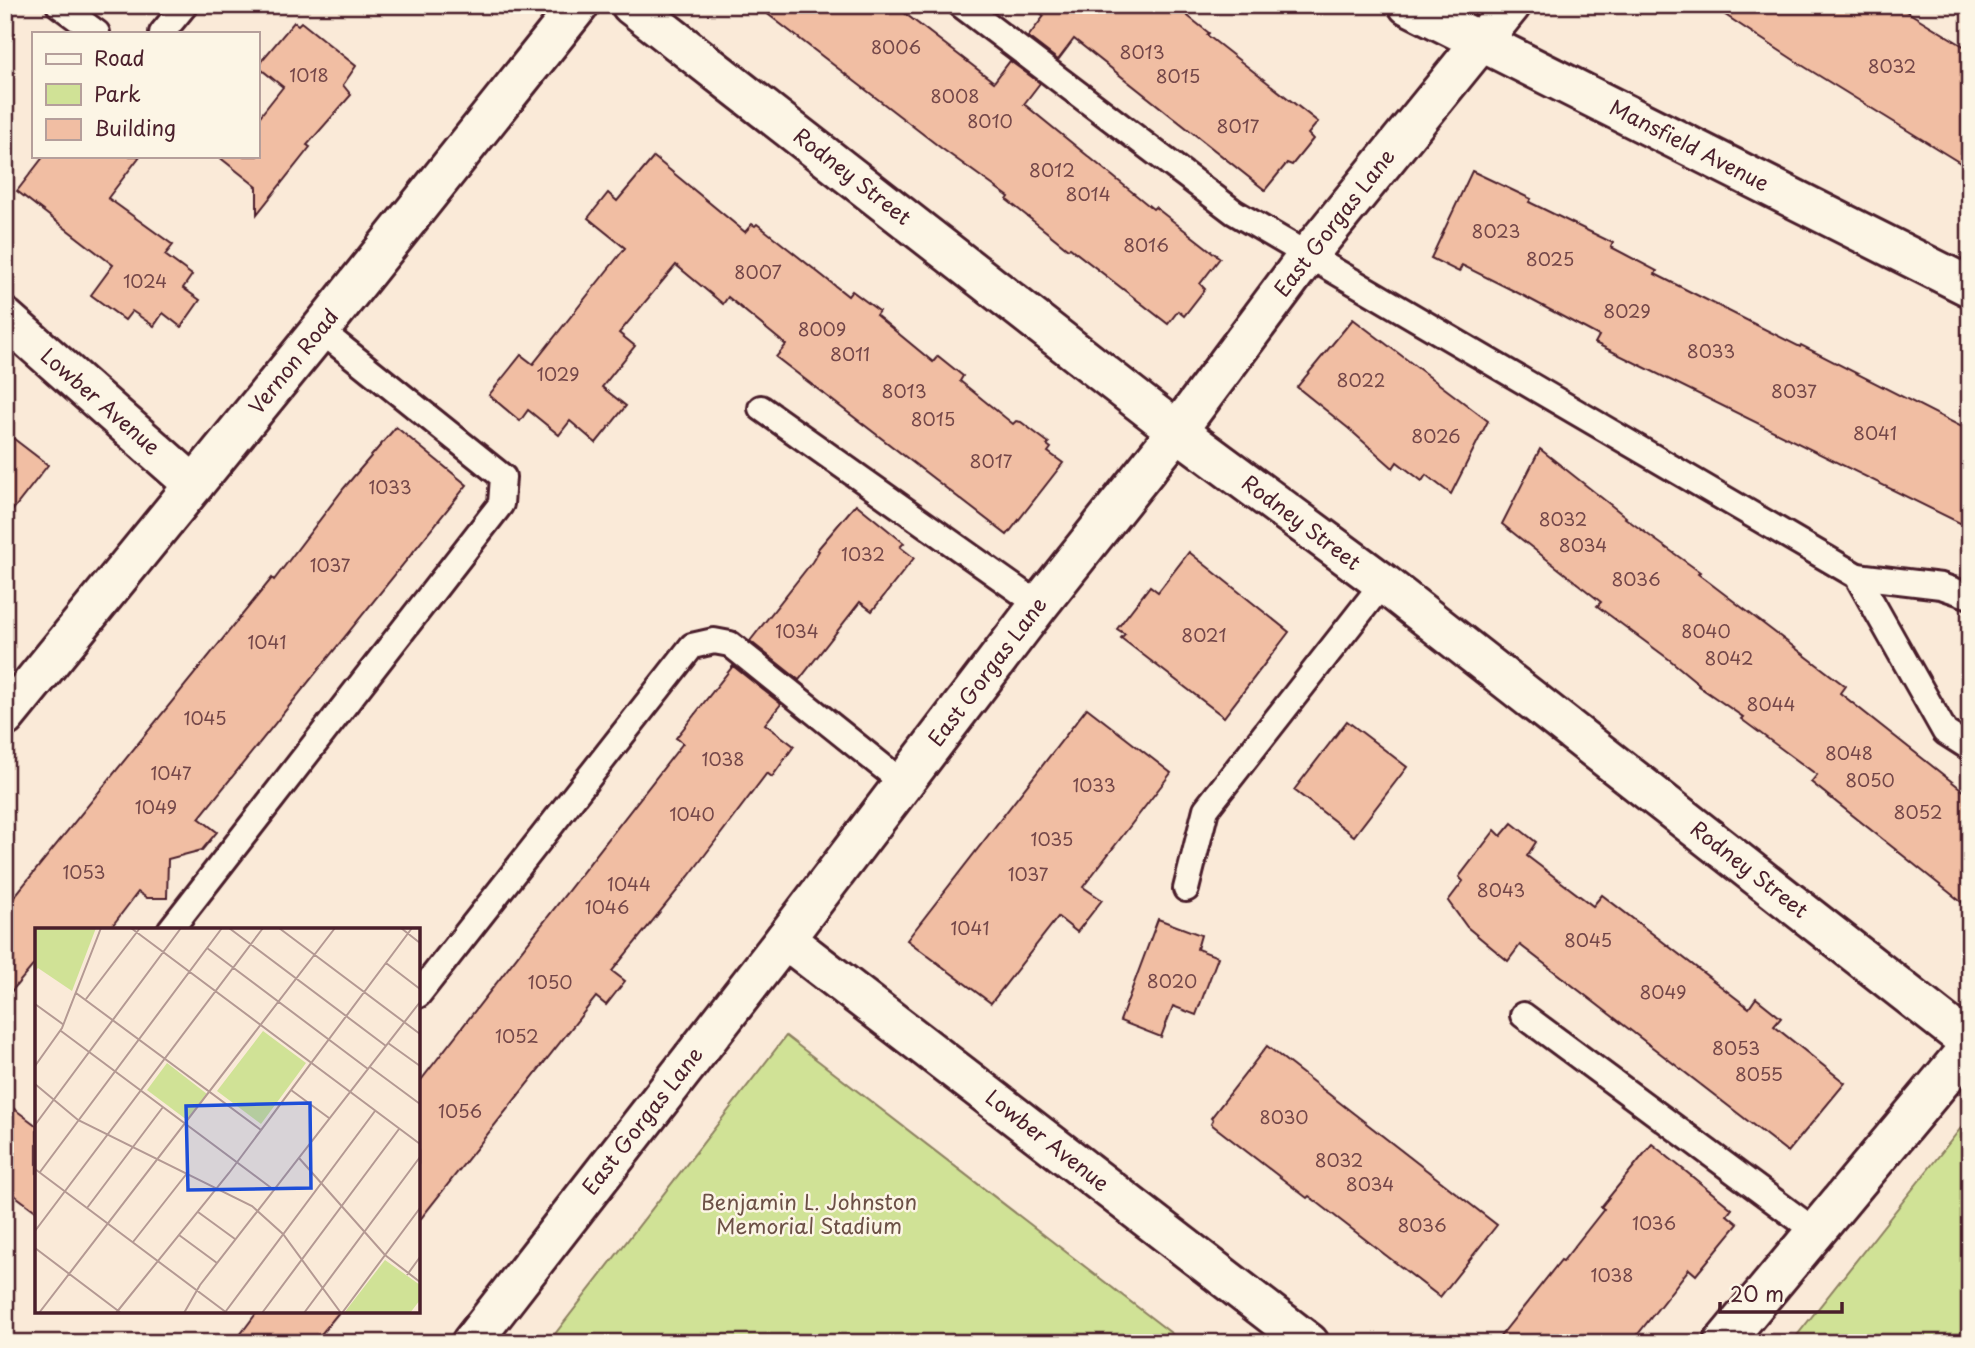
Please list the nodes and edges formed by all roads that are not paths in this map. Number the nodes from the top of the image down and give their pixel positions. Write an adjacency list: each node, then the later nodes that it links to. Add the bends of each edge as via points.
1 (59, 5): 8 (lane)
2 (185, 5): 9 (lane)
3 (579, 5): 14 (street, Vernon Road)
4 (631, 5): 16 (street, Rodney Street)
5 (961, 5): 11 (lane, via 1234,212)
6 (1408, 5): 10 (street, Mansfield Avenue)
7 (1511, 5): 10 (street, East Gorgas Lane)
8 (96, 32)
9 (163, 32)
10 (1480, 42): 11 (street, East Gorgas Lane); 12 (street, Mansfield Avenue)
11 (1308, 255): 16 (street, East Gorgas Lane); 18 (lane)
12 (1969, 285)
13 (5, 318): 17 (street, Lowber Avenue)
14 (320, 330): 17 (street, Vernon Road); 26 (lane, via 503,477 500,504)
15 (761, 408): 21 (lane)
16 (1177, 431): 19 (street, Rodney Street); 21 (street, East Gorgas Lane)
17 (194, 485): 22 (street, Vernon Road)
18 (1857, 576): 20 (lane, via 1941,586); 23 (lane, via 1945,732)
19 (1382, 583): 25 (lane, via 1206,809); 30 (street, Rodney Street)
20 (1970, 596)
21 (1039, 605): 24 (street, East Gorgas Lane)
22 (5, 717)
23 (1970, 748)
24 (903, 783): 27 (street, East Gorgas Lane); 28 (lane, via 730,644 714,641 692,646)
25 (1186, 890)
26 (172, 928)
27 (785, 939): 32 (street, East Gorgas Lane); 33 (street, Lowber Avenue)
28 (420, 992)
29 (1523, 1015): 31 (lane)
30 (1970, 1045): 31 (street)
31 (1816, 1232): 34 (street)
32 (471, 1343)
33 (1309, 1343)
34 (1723, 1343)

